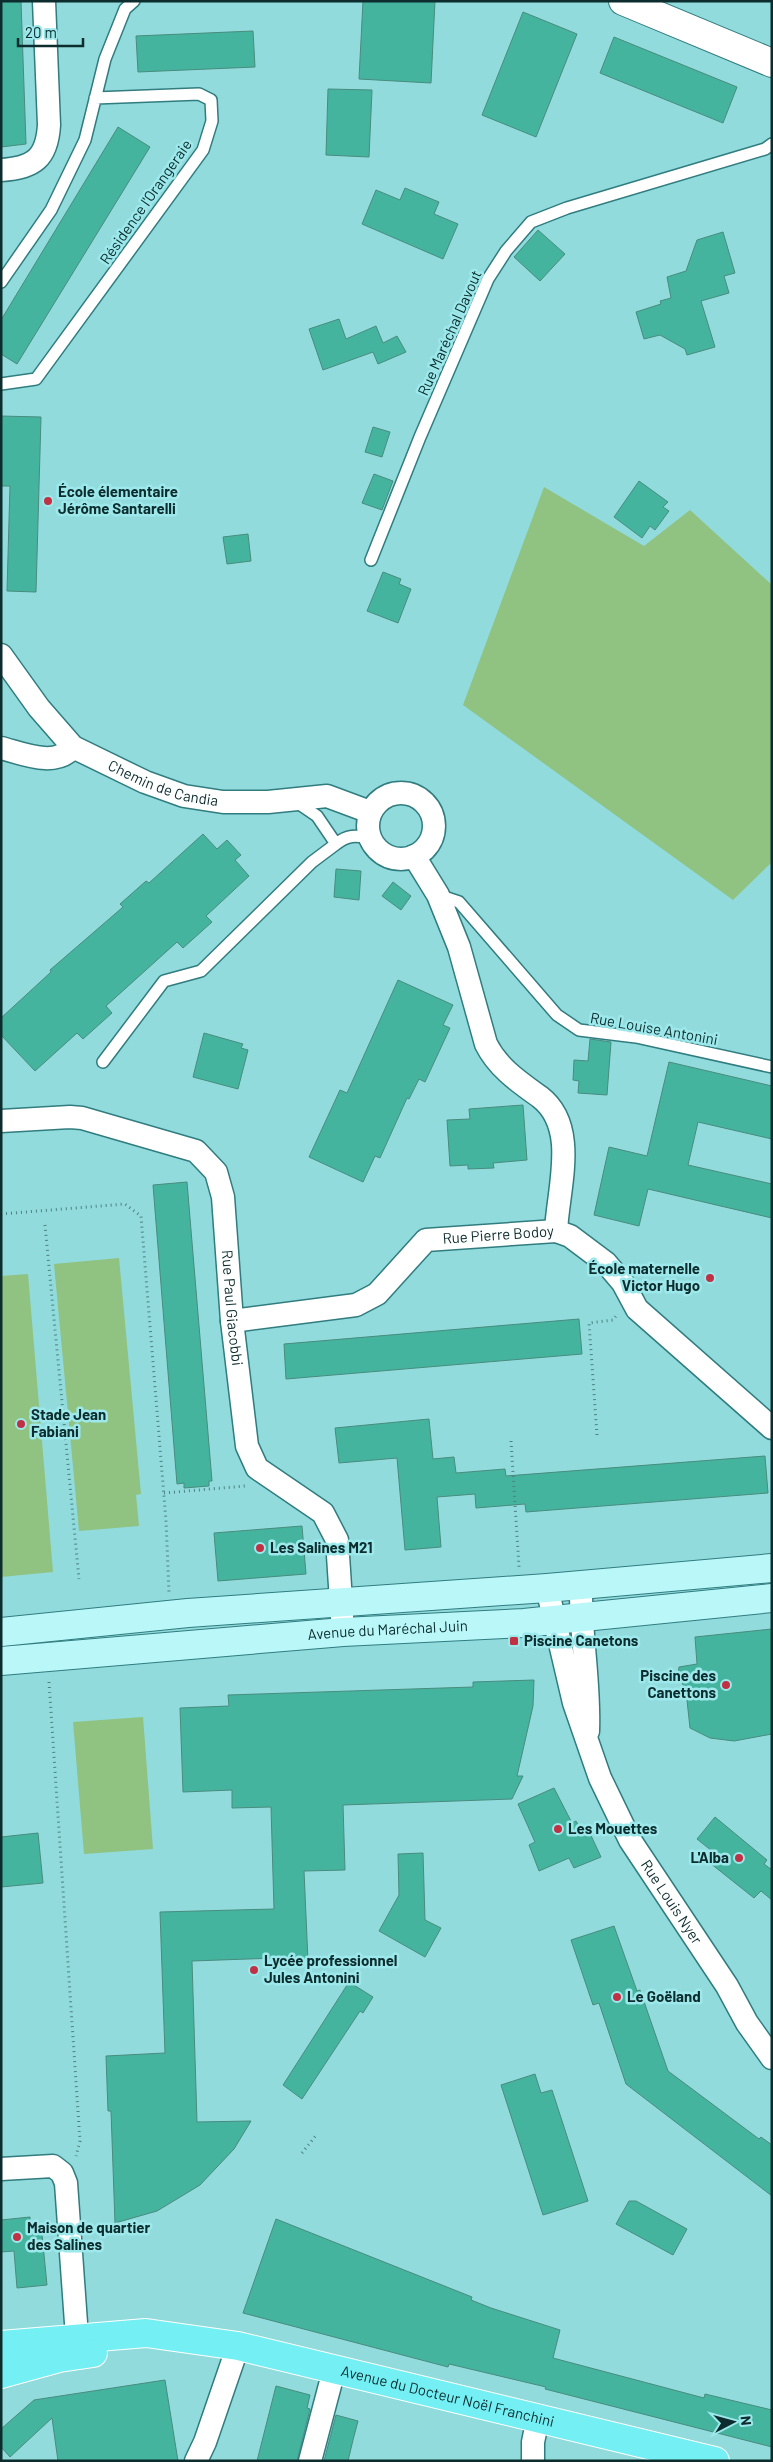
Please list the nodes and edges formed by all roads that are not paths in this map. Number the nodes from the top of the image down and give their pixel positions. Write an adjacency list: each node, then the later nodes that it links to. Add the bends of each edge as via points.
1 (44, 1): 7 (street, via 48,144 36,160 19,169)
2 (134, 1): 5 (lane, via 126,9 105,58)
3 (623, 1): 4 (street)
4 (772, 63)
5 (95, 98): 8 (lane, via 85,140 51,210); 9 (lane, Résidence l'Orangeraie, via 200,94 211,100 212,121 203,150 36,379)
6 (772, 144): 10 (lane, Rue Maréchal Davout, via 765,149 567,208 531,222 488,279)
7 (1, 170)
8 (1, 282)
9 (1, 384)
10 (371, 560)
11 (1, 655): 12 (street, Chemin de Candia, via 39,708)
12 (73, 747): 13 (street, via 66,755 52,759); 14 (street, Chemin de Candia, via 127,774 184,796 223,802)
13 (1, 748)
14 (292, 799): 15 (street, Chemin de Candia, via 327,796); 17 (lane, via 317,816)
15 (370, 812): 16 (street); 18 (street, via 380,800 395,793 416,796 425,802 434,821 434,832 427,846)
16 (369, 838): 17 (lane, via 356,835); 18 (street, via 385,856 395,859)
17 (336, 844): 20 (lane, via 312,862 201,971 164,981)
18 (414, 856): 19 (street)
19 (438, 895): 21 (lane, Rue Louise Antonini, via 459,902 557,1016 579,1030 636,1037); 23 (street, via 459,947 486,1044 493,1058 558,1116 564,1150)
20 (103, 1062)
21 (772, 1067)
22 (1, 1121): 24 (street, Rue Paul Giacobbi, via 82,1118 196,1151 216,1172 223,1197)
23 (556, 1231): 24 (street, Rue Pierre Bodoy, via 426,1240 377,1294 356,1305); 25 (street, Rue Pierre Bodoy, via 570,1236 606,1263 623,1283 637,1309)
24 (232, 1320): 30 (street, Rue Paul Giacobbi, via 247,1446 257,1468 323,1513 337,1540)
25 (772, 1428)
26 (772, 1568): 27 (main road, Avenue du Maréchal Juin)
27 (581, 1584): 28 (main road, Avenue du Maréchal Juin); 31 (street, Rue Louis Nyer)
28 (534, 1589): 30 (main road, Avenue du Maréchal Juin); 32 (street, Rue Louis Nyer)
29 (772, 1598): 31 (main road, Avenue du Maréchal Juin)
30 (341, 1602): 33 (main road, Avenue du Maréchal Juin); 34 (street, Rue Paul Giacobbi)
31 (580, 1618): 32 (main road, Avenue du Maréchal Juin); 36 (street, Rue Louis Nyer, via 590,1698)
32 (553, 1619): 34 (main road, Avenue du Maréchal Juin); 36 (street, Rue Louis Nyer, via 574,1703)
33 (1, 1632)
34 (343, 1632): 35 (main road, Avenue du Maréchal Juin)
35 (1, 1661)
36 (588, 1739): 37 (street, Rue Louis Nyer, via 600,1778 630,1840)
37 (772, 2058)
38 (1, 2170): 39 (street, via 53,2166 62,2173 66,2183)
39 (77, 2338): 40 (main road, Avenue du Docteur Noël Franchini, via 146,2334); 41 (main road, Avenue du Docteur Noël Franchini)
40 (178, 2340): 42 (main road, Avenue du Docteur Noël Franchini); 44 (main road, Avenue du Docteur Noël Franchini, via 59,2358)
41 (1, 2345)
42 (238, 2346): 43 (main road, Avenue du Docteur Noël Franchini); 46 (street)
43 (334, 2370): 45 (main road, Avenue du Docteur Noël Franchini); 47 (street)
44 (1, 2374)
45 (538, 2418): 48 (street); 49 (main road, Avenue du Docteur Noël Franchini)
46 (196, 2461)
47 (310, 2461)
48 (533, 2461)
49 (714, 2461)

